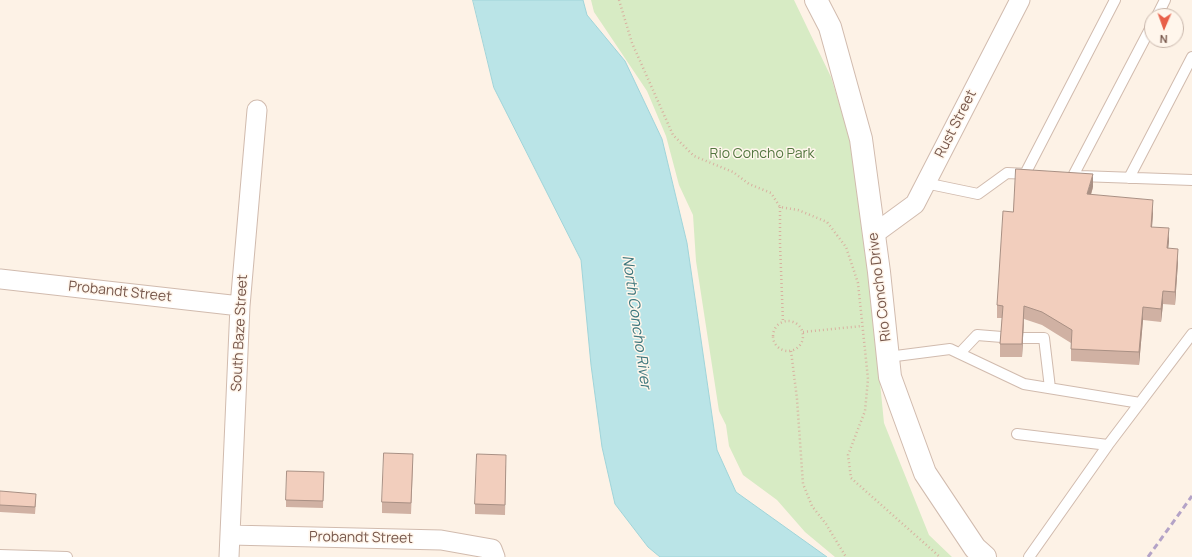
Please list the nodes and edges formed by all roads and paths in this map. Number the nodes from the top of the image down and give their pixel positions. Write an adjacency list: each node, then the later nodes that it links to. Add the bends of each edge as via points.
1 (619, 0): 15 (path, via 632,43 673,135 694,156 733,172 749,184 771,192)
2 (816, 0): 16 (street, Rio Concho Drive, via 830,27 861,139)
3 (1020, 0): 14 (street, Rust Street)
4 (1115, 0): 8 (lane)
5 (1144, 40): 11 (lane)
6 (1192, 57): 12 (lane)
7 (257, 110): 18 (street, South Baze Street)
8 (1025, 174): 9 (lane); 14 (lane, via 1007,173 978,194)
9 (1039, 174)
10 (1060, 175): 11 (lane)
11 (1073, 176): 12 (lane)
12 (1129, 178): 13 (lane)
13 (1192, 180)
14 (926, 183): 16 (street, Rust Street, via 915,204)
15 (780, 207): 19 (path); 20 (path, via 798,210 827,222 846,247 858,283)
16 (874, 234): 27 (street, Rio Concho Drive)
17 (0, 279): 18 (street, Probandt Street)
18 (240, 306): 32 (street, South Baze Street)
19 (783, 322): 21 (path, via 797,324); 25 (path, via 776,328 773,338 781,349)
20 (862, 326): 21 (path); 38 (path, via 868,379 865,412 848,455 851,478)
21 (802, 332): 25 (path, via 800,346)
22 (1192, 334): 29 (lane)
23 (1002, 337): 26 (lane, via 977,335)
24 (1023, 338): 28 (lane, via 1044,338)
25 (791, 350): 37 (path, via 803,484 812,506)
26 (960, 353): 27 (lane, via 950,349); 28 (lane, via 1024,384)
27 (888, 357): 39 (street, Rio Concho Drive, via 890,377 925,473 975,548)
28 (1050, 388): 29 (lane)
29 (1140, 403): 31 (lane)
30 (1017, 434): 31 (lane)
31 (1108, 445): 40 (lane)
32 (230, 535): 33 (street, Probandt Street, via 441,540); 36 (street, South Baze Street)
33 (493, 553)
34 (0, 555): 35 (lane)
35 (67, 557)
36 (229, 557)
37 (846, 557)
38 (940, 557)
39 (985, 557)
40 (1029, 557)

